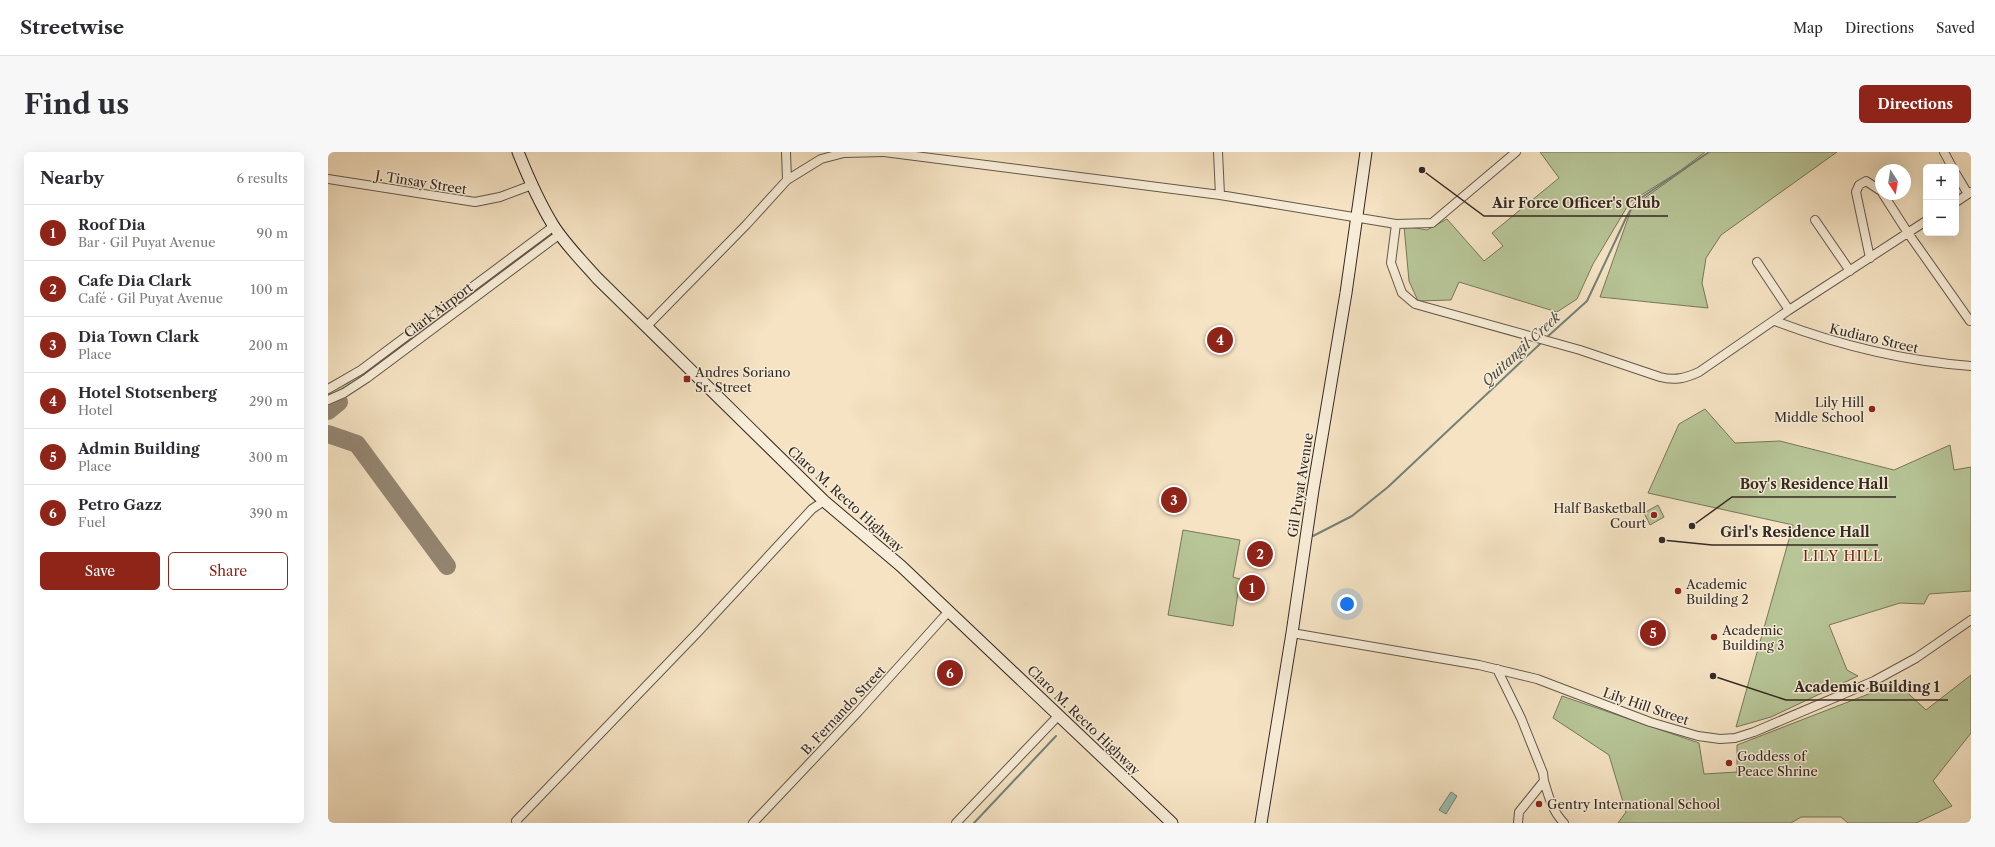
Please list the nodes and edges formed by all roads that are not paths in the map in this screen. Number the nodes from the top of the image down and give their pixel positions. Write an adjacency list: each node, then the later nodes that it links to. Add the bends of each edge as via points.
1 (518, 152): 13 (main road, Claro M. Recto Highway)
2 (786, 152): 12 (street)
3 (884, 152): 8 (street); 16 (street)
4 (1218, 152): 16 (street)
5 (1366, 152): 19 (main road, Gil Puyat Avenue)
6 (1516, 152): 22 (street, via 1432,223)
7 (1944, 152): 9 (street)
8 (841, 153): 12 (street, via 821,159)
9 (1950, 164)
10 (1959, 178): 15 (street)
11 (328, 179): 13 (street, J. Tinsay Street, via 471,202 500,197)
12 (788, 180): 32 (street)
13 (532, 185): 23 (main road, Claro M. Recto Highway)
14 (1875, 187): 25 (street, via 1866,181 1859,185 1856,192)
15 (1969, 193): 18 (street)
16 (1220, 195): 19 (street)
17 (1887, 200): 24 (street)
18 (1959, 200)
19 (1358, 217): 22 (street); 40 (main road, Gil Puyat Avenue)
20 (1814, 220): 27 (street)
21 (1923, 223): 24 (street)
22 (1396, 224): 31 (street, via 1391,263 1402,293 1415,304 1547,341 1660,377 1684,378 1699,372)
23 (557, 230): 30 (street, Clark Airport); 32 (main road, Claro M. Recto Highway, via 570,249 597,278); 33 (street, Clark Airport)
24 (1908, 233): 25 (street); 29 (street)
25 (1870, 258): 27 (street)
26 (1757, 262): 28 (street)
27 (1850, 271): 28 (street)
28 (1789, 310): 31 (street)
29 (1970, 321)
30 (424, 322): 33 (street); 35 (street, Clark Airport, via 350,378)
31 (1775, 322): 34 (street, Kudiaro Street, via 1813,336 1900,357 1928,363)
32 (647, 326): 37 (main road, Claro M. Recto Highway)
33 (431, 330): 36 (street, Clark Airport, via 357,386)
34 (1971, 366)
35 (328, 389)
36 (328, 400)
37 (824, 501): 38 (main road, Claro M. Recto Highway, via 901,566); 44 (street, via 812,509 516,821)
38 (949, 611): 42 (main road, Claro M. Recto Highway); 45 (street, B. Fernando Street, via 858,712)
39 (1971, 620): 41 (street, Lily Hill Street, via 1916,658 1874,681 1735,738 1698,736 1650,722 1537,679)
40 (1292, 633): 41 (street, Lily Hill Street); 48 (main road, Gil Puyat Avenue)
41 (1497, 669): 43 (street, via 1521,718)
42 (1059, 715): 46 (street); 47 (main road, Claro M. Recto Highway)
43 (1544, 781): 49 (street, via 1519,812); 50 (street, via 1551,804)
44 (517, 823)
45 (752, 823)
46 (956, 823)
47 (1172, 823)
48 (1261, 823)
49 (1518, 823)
50 (1564, 823)

